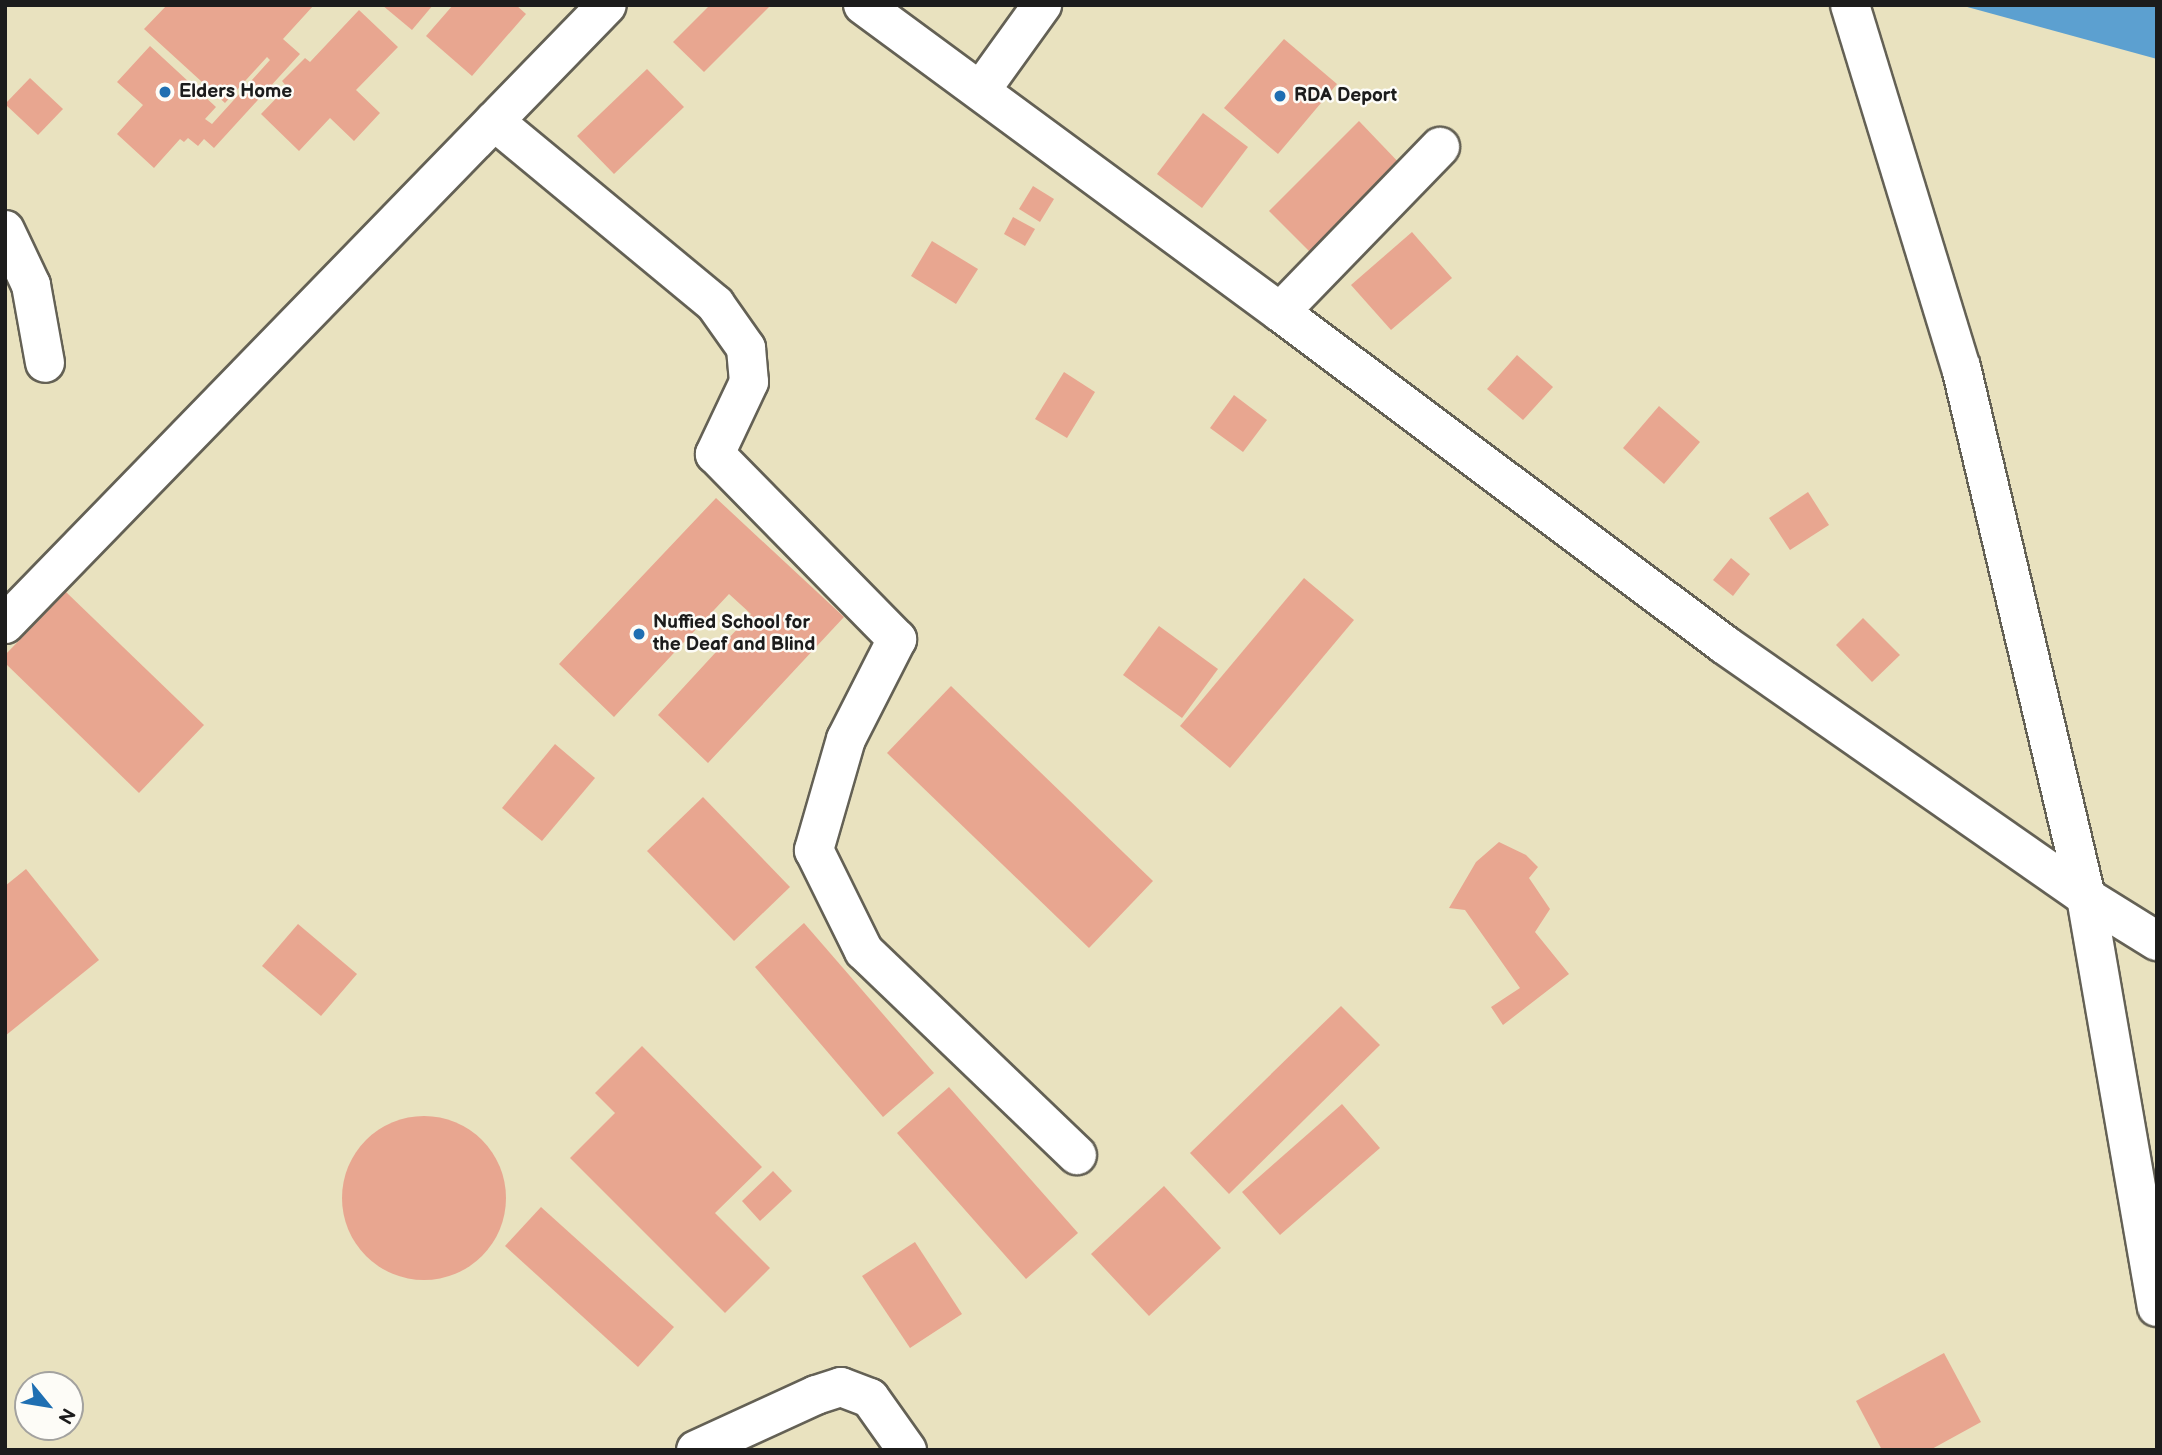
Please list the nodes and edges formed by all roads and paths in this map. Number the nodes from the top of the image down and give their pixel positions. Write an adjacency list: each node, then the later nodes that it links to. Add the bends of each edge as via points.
1 (607, 5): 6 (street)
2 (863, 5): 5 (street)
3 (1042, 5): 5 (street)
4 (1850, 5): 12 (street, via 1961,367)
5 (981, 90): 9 (street)
6 (494, 121): 11 (street); 14 (street, via 715,304 746,348 749,382 715,454 897,639 846,739 814,850 864,951)
7 (1440, 147): 9 (street)
8 (5, 230): 10 (street, via 31,285)
9 (1280, 312): 12 (street, via 1725,645)
10 (46, 363)
11 (5, 624)
12 (2086, 897): 13 (street); 15 (street)
13 (2157, 941)
14 (1077, 1155)
15 (2157, 1307)
16 (696, 1450): 17 (street, via 841,1387 870,1398)
17 (907, 1450)

